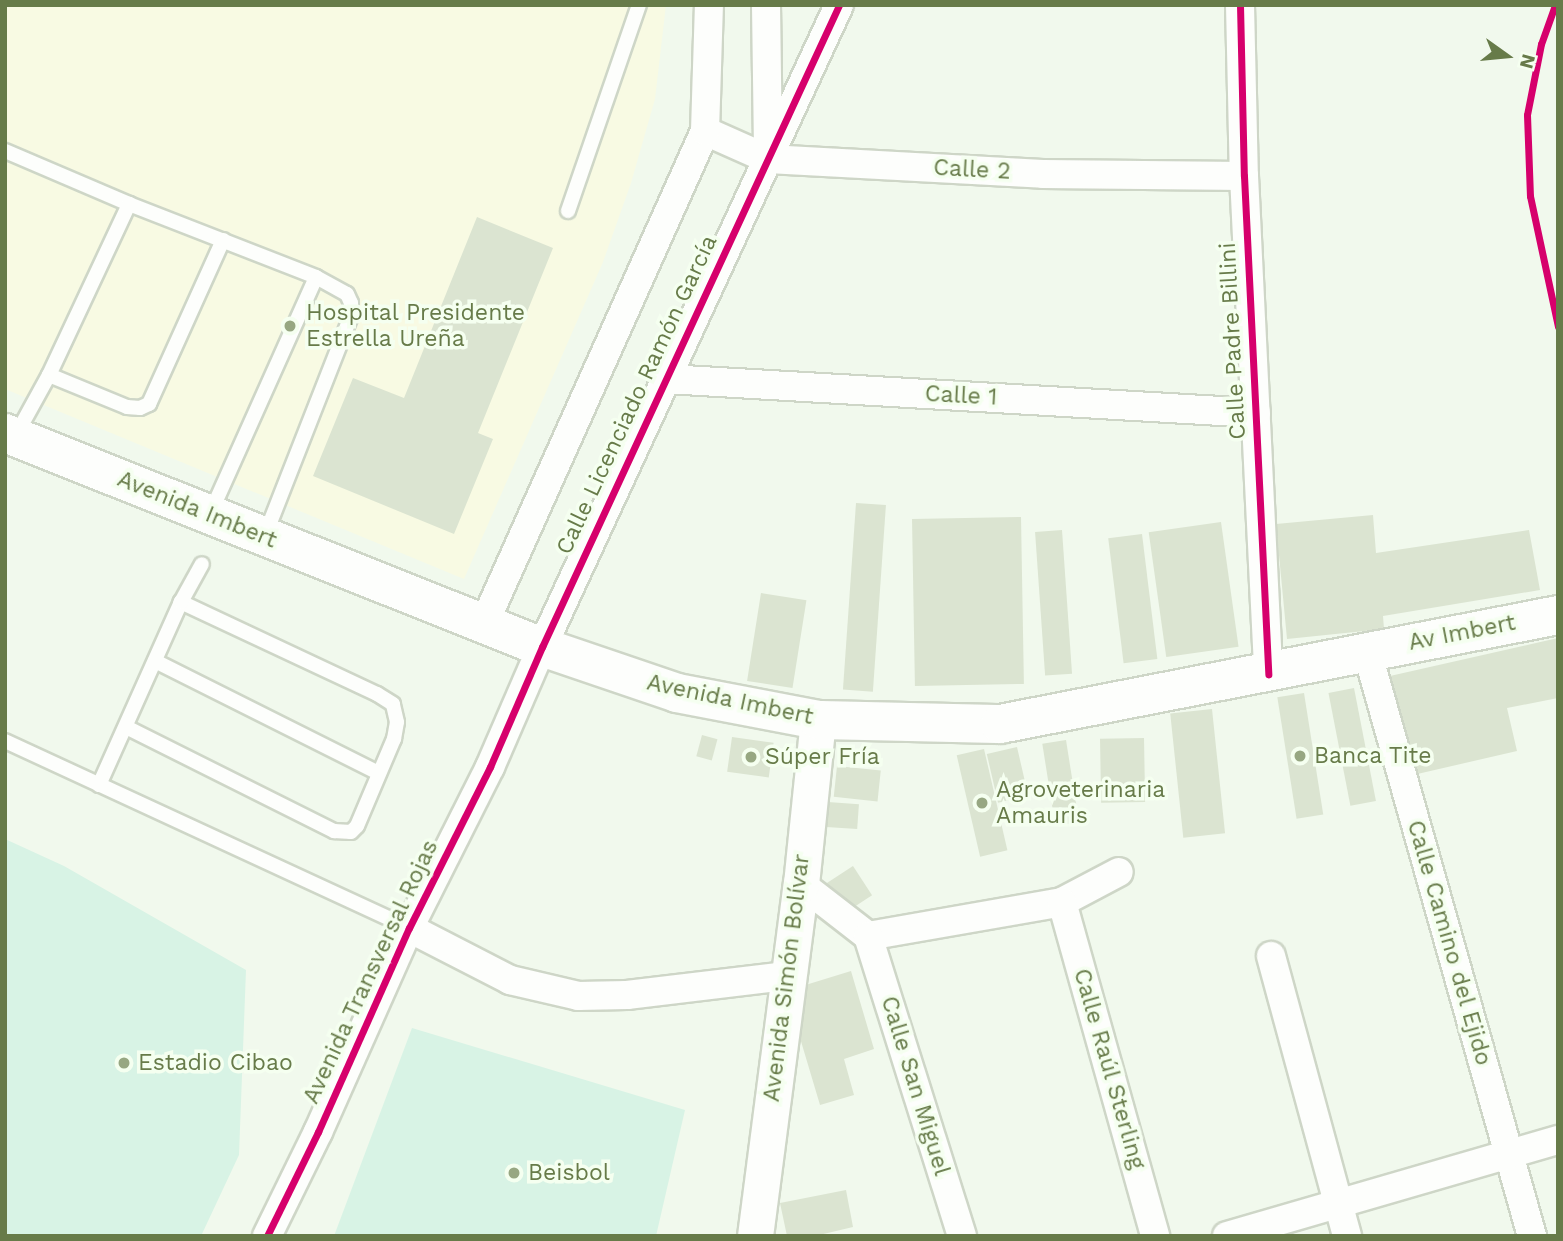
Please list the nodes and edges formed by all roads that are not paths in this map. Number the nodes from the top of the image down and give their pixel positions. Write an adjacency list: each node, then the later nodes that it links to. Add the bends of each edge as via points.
1 (639, 5): 11 (lane)
2 (709, 5): 6 (street, Calle Licenciado Ramón García)
3 (766, 5): 8 (street, Calle Licenciado Ramón García)
4 (839, 5): 8 (street)
5 (1240, 5): 9 (street, Calle Padre Billini)
6 (705, 131): 8 (street, Calle 2); 23 (street, Calle Licenciado Ramón García)
7 (5, 151): 10 (lane)
8 (768, 159): 9 (street, Calle 2, via 1042,174); 15 (street, Calle Licenciado Ramón García)
9 (1244, 176): 16 (street, Calle Padre Billini)
10 (130, 204): 12 (lane); 14 (lane)
11 (568, 211)
12 (223, 240): 13 (lane); 14 (lane, via 149,404 127,407)
13 (316, 277): 18 (lane); 19 (lane, via 346,294 351,316)
14 (49, 374): 17 (lane)
15 (666, 379): 16 (street, Calle 1); 24 (street, Calle Licenciado Ramón García)
16 (1256, 413): 27 (street, Calle Padre Billini)
17 (10, 435): 18 (main road, Avenida Imbert)
18 (210, 514): 19 (main road, Avenida Imbert)
19 (264, 537): 23 (main road, Avenida Imbert)
20 (202, 564): 21 (lane)
21 (181, 602): 26 (lane); 31 (lane, via 393,705 397,722)
22 (1558, 615): 25 (main road, Av Imbert)
23 (483, 626): 24 (main road, Avenida Imbert)
24 (542, 647): 28 (main road, Avenida Imbert, via 677,693); 36 (street, Avenida Transversal Rojas, via 490,767)
25 (1367, 651): 27 (main road, Avenida Imbert); 41 (street, Calle Camino del Ejido)
26 (156, 661): 29 (lane); 31 (lane)
27 (1268, 674): 28 (main road, Avenida Imbert, via 1000,724)
28 (818, 720): 34 (street, Avenida Simón Bolívar)
29 (126, 727): 31 (lane, via 343,833 357,826); 32 (lane)
30 (5, 741): 32 (lane)
31 (379, 773)
32 (99, 785): 36 (lane)
33 (1119, 872): 35 (street)
34 (801, 884): 37 (street); 39 (street, Avenida Simón Bolívar)
35 (1062, 902): 37 (street); 46 (street, Calle Raúl Sterling)
36 (409, 928): 39 (street, via 510,980 579,996 627,995); 43 (street, Avenida Transversal Rojas)
37 (868, 936): 45 (street, Calle San Miguel)
38 (1271, 956): 42 (street)
39 (787, 976): 44 (street, Avenida Simón Bolívar)
40 (1558, 1140): 41 (street)
41 (1508, 1155): 42 (street); 49 (street, Calle Camino del Ejido)
42 (1338, 1205): 47 (street); 48 (street)
43 (267, 1236)
44 (755, 1236)
45 (962, 1236)
46 (1155, 1236)
47 (1227, 1236)
48 (1347, 1236)
49 (1532, 1236)

